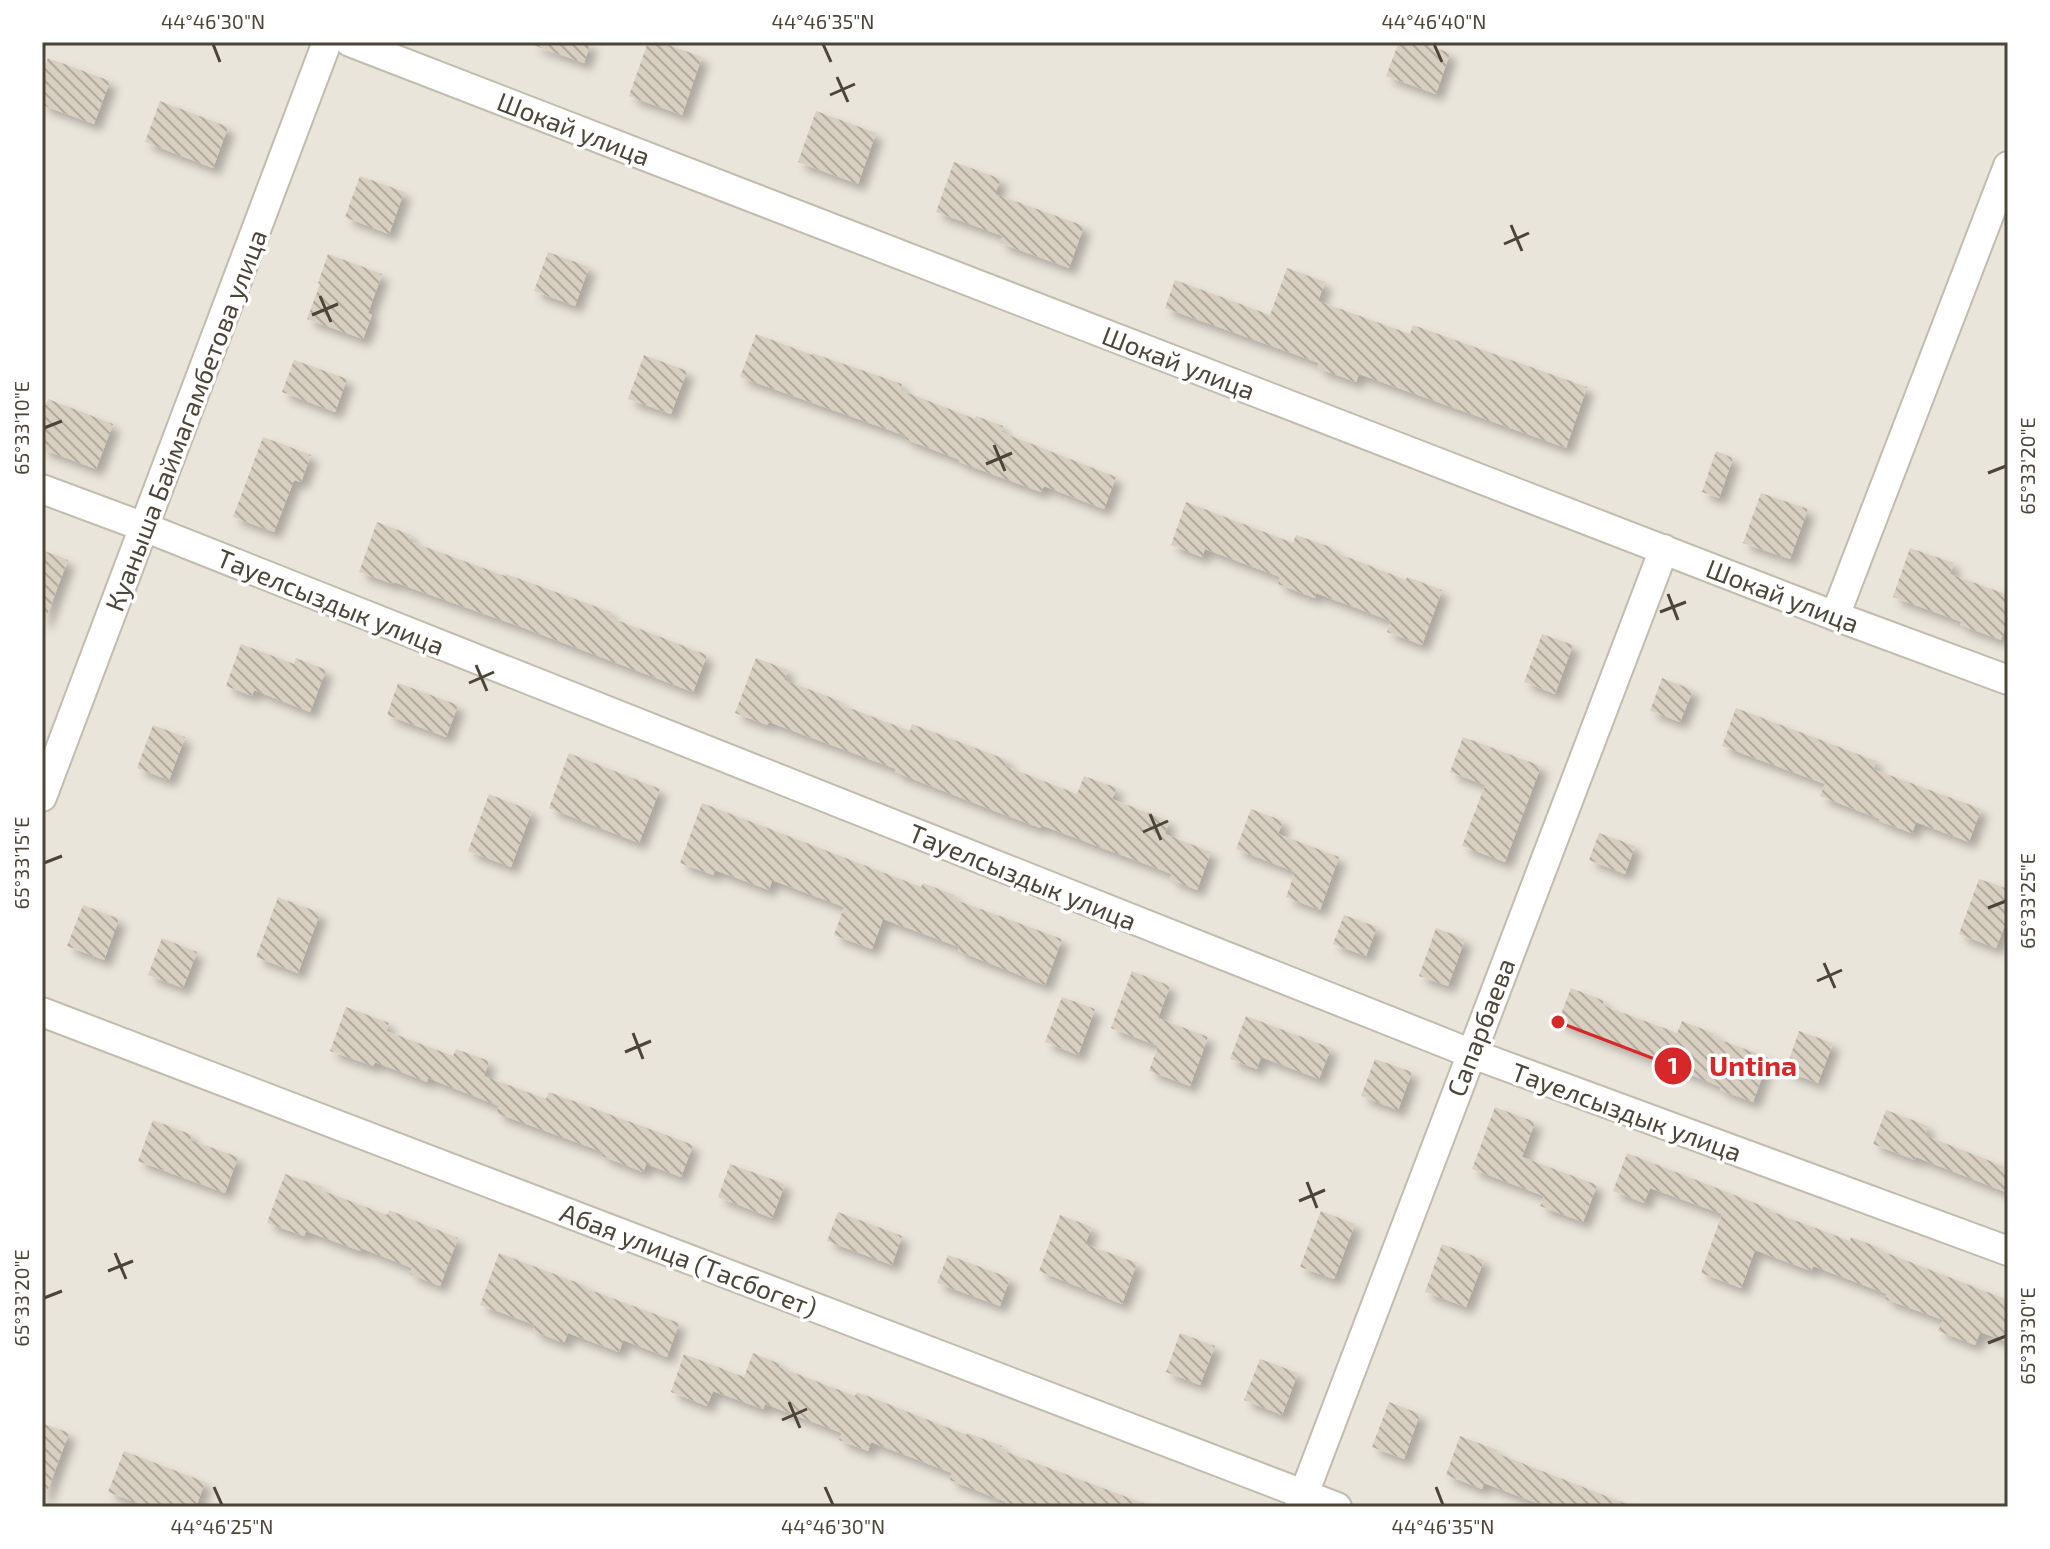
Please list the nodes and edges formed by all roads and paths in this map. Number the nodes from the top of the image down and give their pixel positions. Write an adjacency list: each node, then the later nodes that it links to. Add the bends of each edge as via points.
1 (327, 42): 5 (street, Куаныша Баймагамбетова улица)
2 (350, 42): 6 (street, Шокай улица)
3 (2008, 166): 7 (street)
4 (42, 489): 5 (street, Тауелсыздык улица)
5 (144, 527): 9 (street, Куаныша Баймагамбетова улица); 11 (street, Тауелсыздык улица)
6 (1664, 549): 7 (street, Шокай улица); 11 (street, Сапарбаева)
7 (1835, 616): 8 (street, Шокай улица)
8 (2008, 680)
9 (42, 797)
10 (42, 1012): 13 (street, Абая улица (Тасбогет))
11 (1470, 1053): 12 (street, Тауелсыздык улица); 13 (street, Сапарбаева)
12 (2008, 1251)
13 (1301, 1501): 14 (street, Абая улица (Тасбогет))
14 (1337, 1507)

